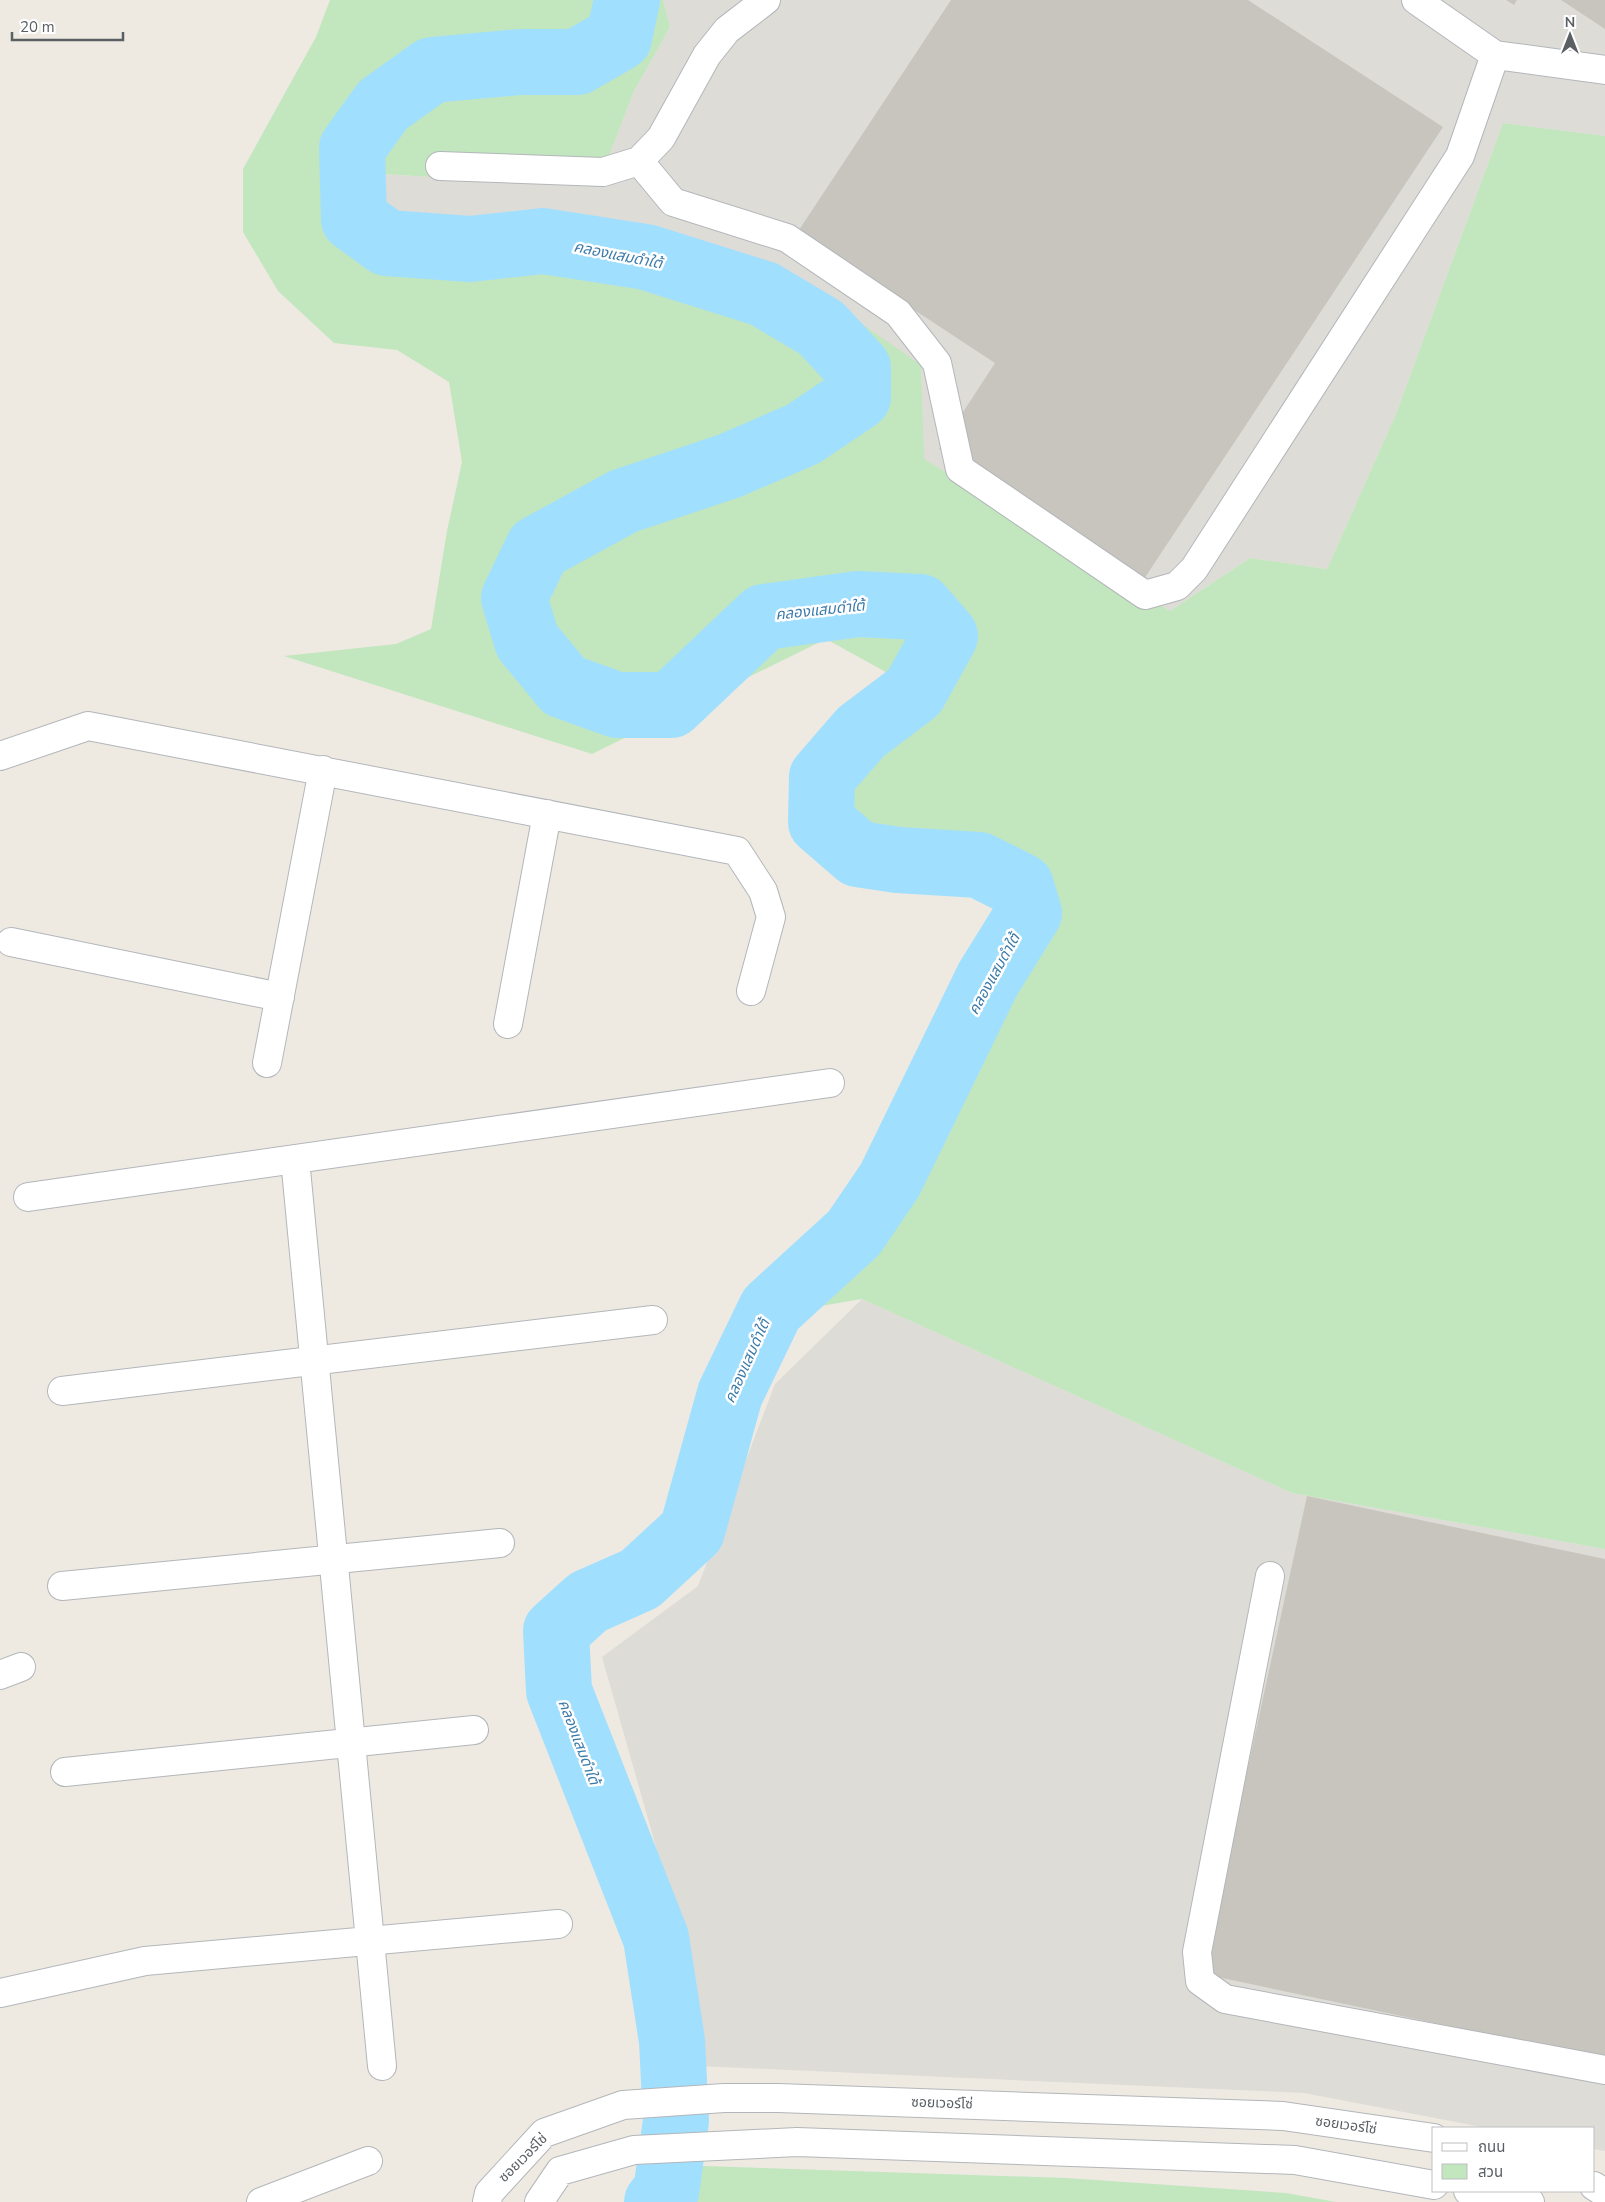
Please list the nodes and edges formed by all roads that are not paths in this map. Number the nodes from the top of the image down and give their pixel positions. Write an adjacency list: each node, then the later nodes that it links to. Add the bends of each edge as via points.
1 (766, 0): 5 (street, via 727,30 708,55 661,138)
2 (1416, 0): 3 (street)
3 (1495, 55): 4 (street); 5 (street, via 1460,156 1194,569 1178,586 1145,594 960,469 937,363 898,313 788,238 673,202)
4 (1605, 70)
5 (639, 161): 6 (street, via 603,172)
6 (440, 166)
7 (0, 756): 8 (street, via 88,726)
8 (324, 770): 9 (street); 12 (street)
9 (547, 814): 11 (street, via 737,851 763,891 771,917); 13 (street)
10 (10, 942): 12 (street)
11 (751, 991)
12 (280, 997): 14 (street)
13 (508, 1024)
14 (267, 1063)
15 (830, 1083): 16 (street)
16 (295, 1159): 17 (street); 19 (street)
17 (28, 1197)
18 (653, 1320): 19 (street)
19 (314, 1360): 20 (street); 22 (street)
20 (62, 1391)
21 (500, 1543): 22 (street)
22 (334, 1559): 24 (street); 26 (street)
23 (1270, 1576): 32 (street, via 1197,1952 1200,1981 1225,1999)
24 (62, 1586)
25 (474, 1730): 26 (street)
26 (351, 1742): 27 (street); 29 (street)
27 (65, 1772)
28 (558, 1924): 29 (street)
29 (370, 1941): 30 (street, via 145,1961); 31 (street)
30 (0, 1993)
31 (382, 2066)
32 (1605, 2070)
33 (1240, 2114): 34 (street, ซอยเวอร์โซ่, via 1283,2116); 35 (street); 39 (street, ซอยเวอร์โซ่, via 778,2098 623,2105 544,2133)
34 (1432, 2138)
35 (1242, 2158): 37 (street, via 1295,2160); 41 (street, via 781,2142 634,2150 560,2171)
36 (368, 2161): 40 (street)
37 (1432, 2185)
38 (1474, 2192): 42 (street)
39 (488, 2197)
40 (261, 2202)
41 (538, 2202)
42 (1530, 2202)

